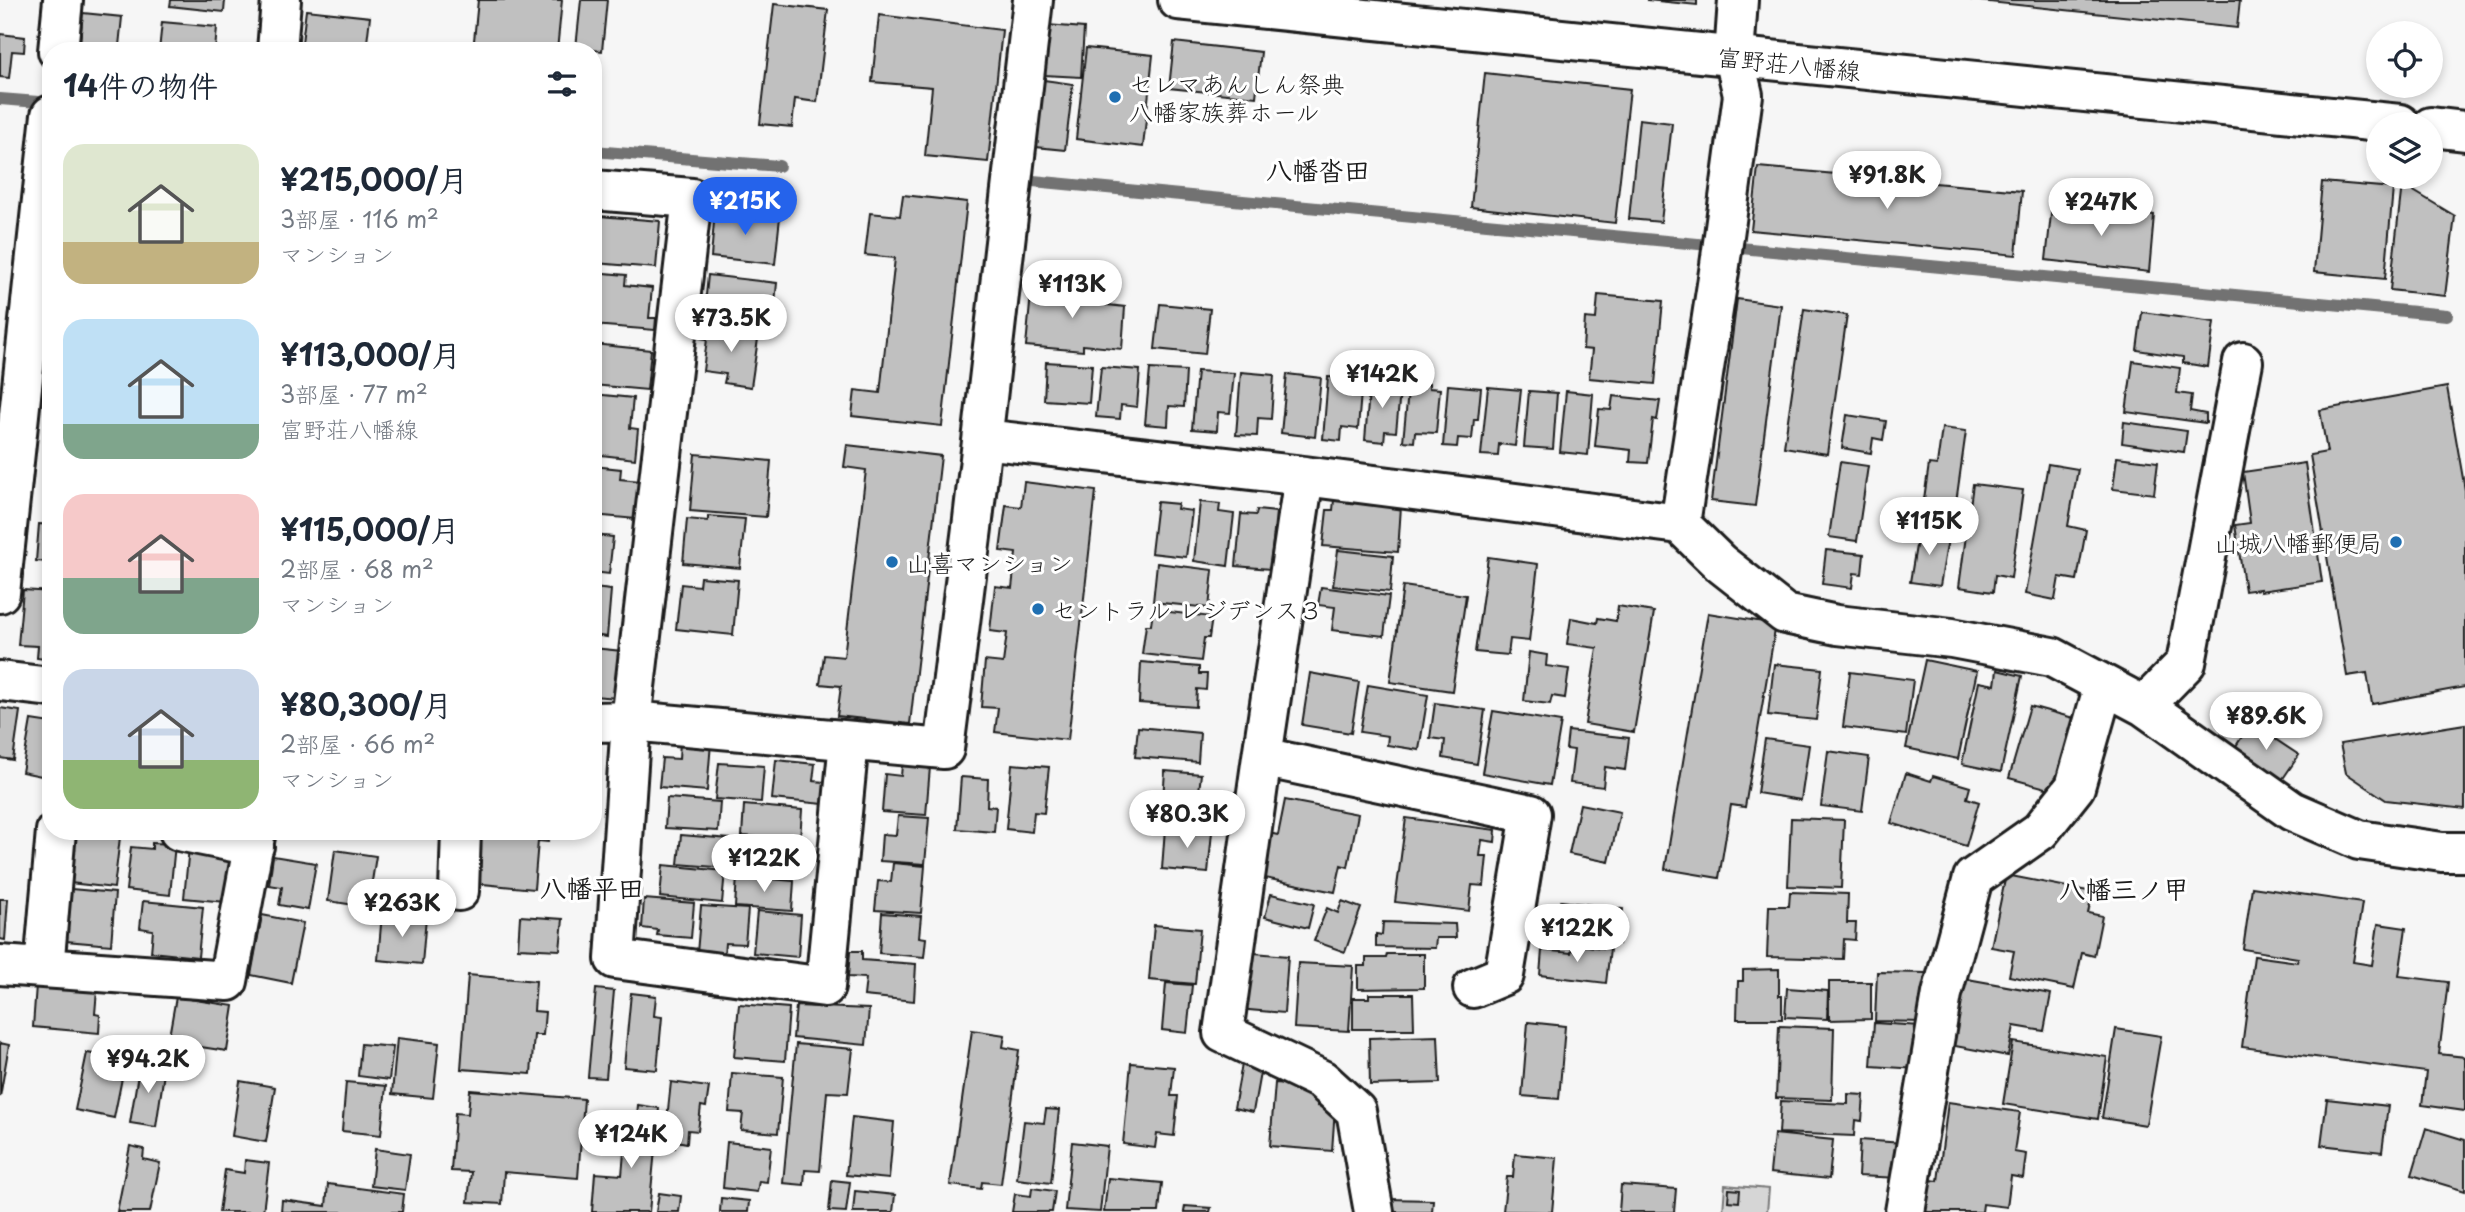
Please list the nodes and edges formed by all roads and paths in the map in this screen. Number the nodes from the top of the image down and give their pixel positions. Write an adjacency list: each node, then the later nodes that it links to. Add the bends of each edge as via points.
1 (63, 0): 6 (street)
2 (281, 0): 7 (street)
3 (1033, 0): 13 (street)
4 (1178, 0): 8 (street, 富野荘八幡線)
5 (1738, 0): 8 (street)
6 (59, 42)
7 (278, 42)
8 (1734, 58): 9 (street, 富野荘八幡線); 15 (street, via 1743,95)
9 (2366, 121)
10 (602, 191): 21 (street, via 692,198)
11 (42, 198): 16 (street)
12 (2243, 362): 20 (street, via 2186,663)
13 (983, 439): 14 (street); 23 (street, via 944,749)
14 (1304, 476): 15 (street); 24 (street)
15 (1679, 524): 18 (street, via 1785,614 2052,657)
16 (0, 593)
17 (0, 681): 19 (street)
18 (2104, 685): 20 (street); 34 (street, via 2075,787 2040,831 1973,878 1942,994)
19 (42, 686)
20 (2144, 706): 28 (street, via 2292,811 2359,839)
21 (631, 721): 22 (street); 23 (street); 23 (street, via 615,959 825,987)
22 (602, 722)
23 (849, 741)
24 (1262, 757): 32 (street, via 1531,814 1504,975); 33 (street, via 1223,1033 1322,1080 1356,1111)
25 (55, 840): 31 (street)
26 (255, 840): 31 (street, via 228,981)
27 (461, 840): 29 (street)
28 (2465, 852)
29 (459, 891)
30 (0, 965): 31 (street)
31 (44, 968)
32 (1473, 988)
33 (1374, 1212)
34 (1905, 1212)

